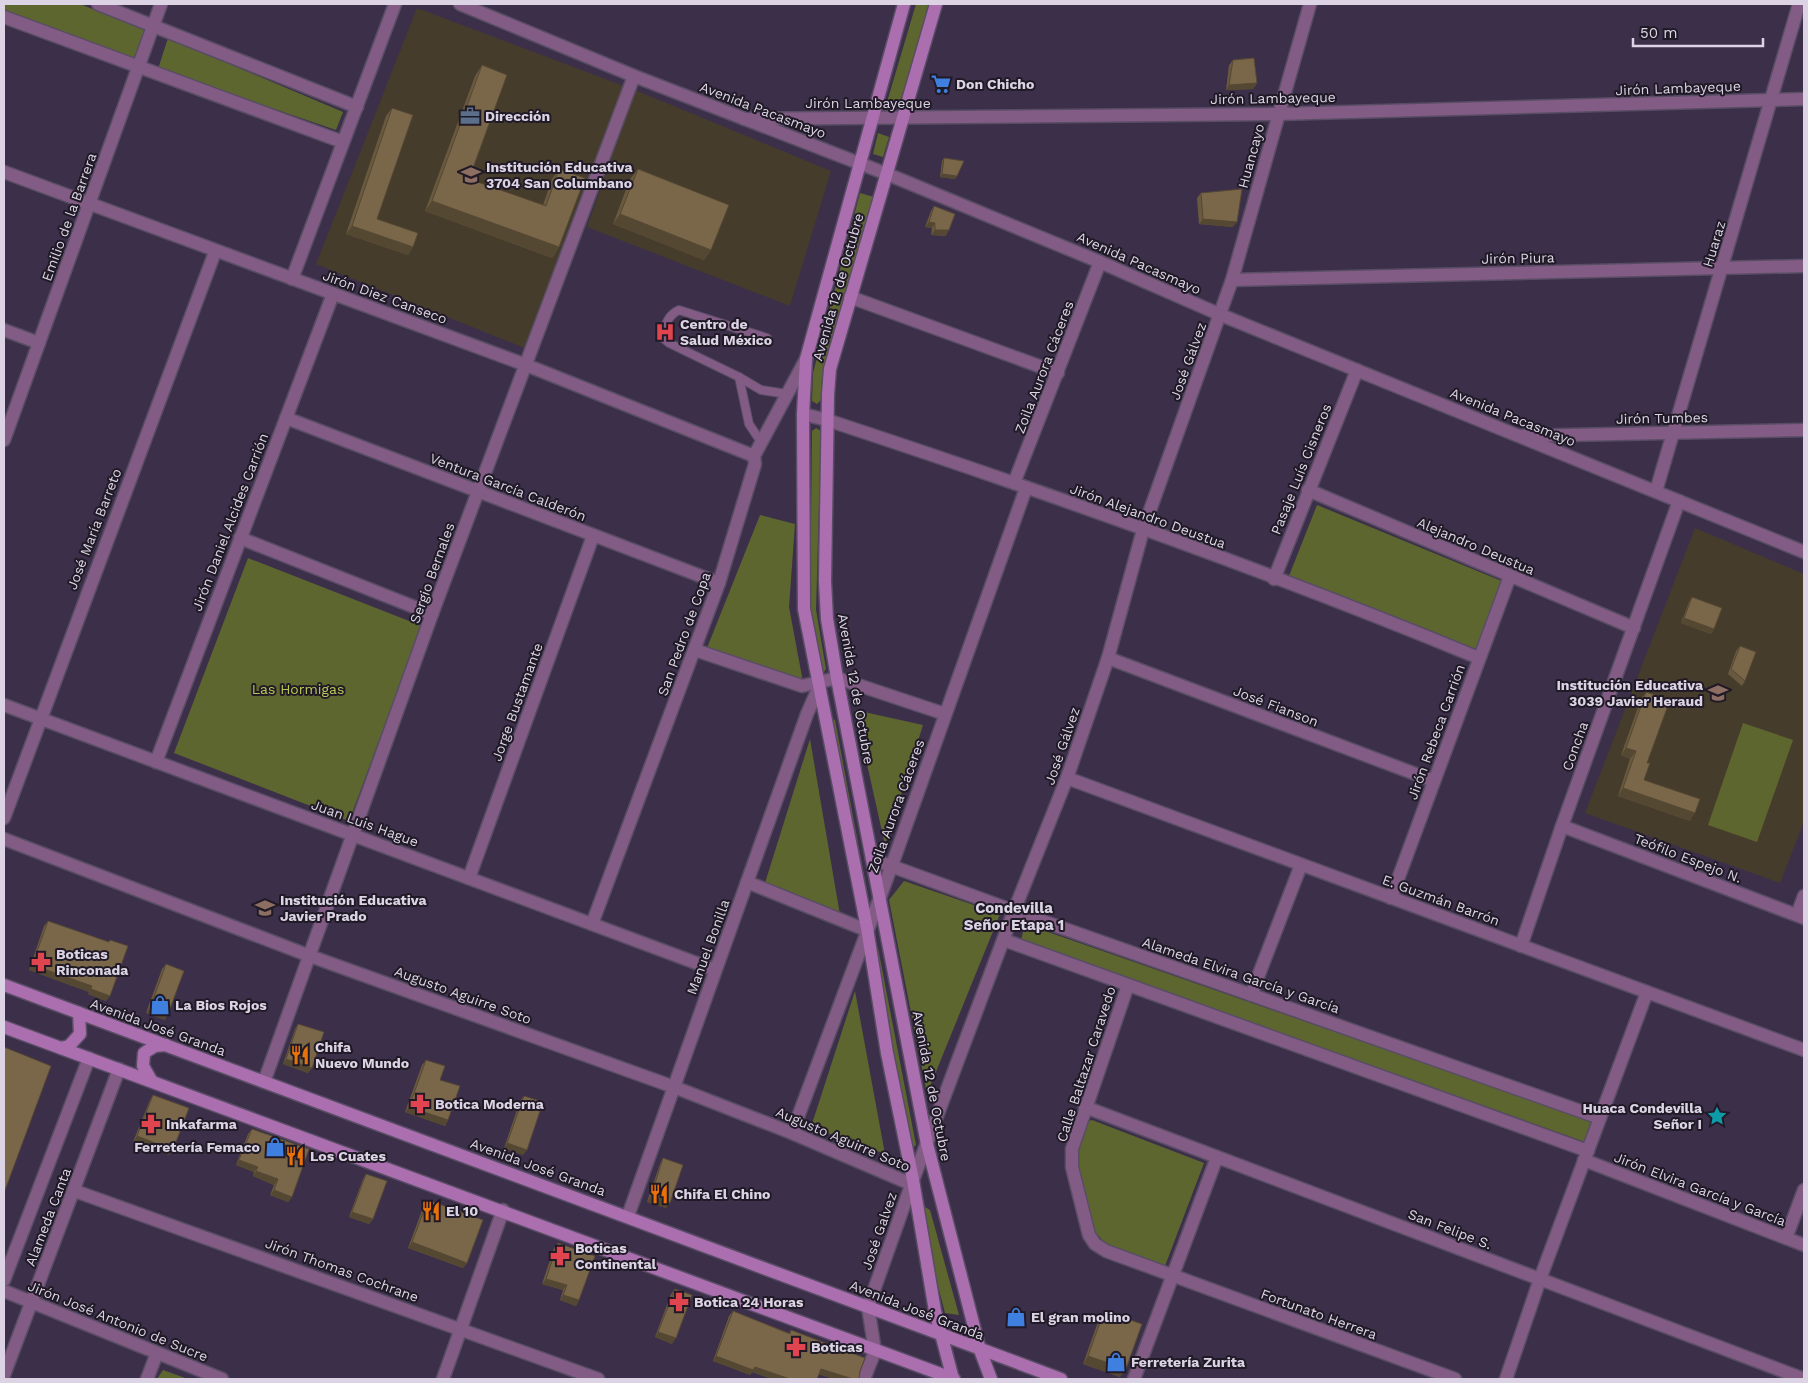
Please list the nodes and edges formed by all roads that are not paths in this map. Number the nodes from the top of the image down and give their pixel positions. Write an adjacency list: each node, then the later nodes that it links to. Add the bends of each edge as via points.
1 (98, 4): 10 (street)
2 (161, 4): 10 (street, Emilio de la Barrera)
3 (395, 4): 15 (street)
4 (460, 4): 12 (street, Avenida Pacasmayo)
5 (904, 4): 17 (main road, Avenida 12 de Octubre)
6 (936, 4): 18 (main road, Avenida 12 de Octubre)
7 (1310, 4): 16 (street, Huancayo)
8 (1799, 4): 13 (street, Huaraz)
9 (4, 17): 11 (street)
10 (153, 26): 11 (street, Emilio de la Barrera); 15 (street)
11 (138, 67): 20 (street); 24 (street, Emilio de la Barrera)
12 (634, 76): 19 (street, Avenida Pacasmayo); 38 (street, Sergio Bernales)
13 (1772, 100): 14 (street, Jirón Lambayeque); 16 (street, Jirón Lambayeque); 28 (street, Huaraz)
14 (1804, 100)
15 (357, 106): 20 (street)
16 (1278, 114): 18 (street, Jirón Lambayeque); 30 (street, Huancayo)
17 (872, 118): 18 (street, Jirón Lambayeque); 19 (street, Jirón Lambayeque); 21 (main road, Avenida 12 de Octubre)
18 (904, 118): 23 (main road, Avenida 12 de Octubre)
19 (742, 119): 21 (street, Avenida Pacasmayo)
20 (343, 142): 29 (street)
21 (859, 164): 23 (street, Avenida Pacasmayo); 37 (main road, Avenida 12 de Octubre)
22 (4, 172): 24 (street, Jirón Diez Canseco)
23 (887, 174): 26 (street, Avenida Pacasmayo); 32 (main road, Avenida 12 de Octubre)
24 (90, 205): 25 (street, Jirón Diez Canseco); 36 (street, Emilio de la Barrera)
25 (215, 252): 29 (street, Jirón Diez Canseco); 74 (street, José María Barreto)
26 (1100, 262): 33 (street, Avenida Pacasmayo); 40 (street, Zoila Aurora Cáceres)
27 (1804, 266): 28 (street, Jirón Piura)
28 (1722, 268): 30 (street, Jirón Piura); 47 (street, Huaraz)
29 (292, 279): 31 (street, Jirón Diez Canseco)
30 (1232, 280): 33 (street, Huancayo)
31 (333, 294): 38 (street, Jirón Diez Canseco); 44 (street, Jirón Daniel Alcides Carrión)
32 (850, 297): 40 (street); 45 (main road, Avenida 12 de Octubre, via 830,370)
33 (1221, 316): 39 (street, Avenida Pacasmayo); 58 (street, José Gálvez)
34 (4, 330): 36 (street)
35 (766, 338): 41 (lane, via 686,311 671,314 663,338)
36 (39, 343): 49 (street, Emilio de la Barrera)
37 (806, 359): 42 (street, San Pedro de Copa); 43 (main road, Avenida 12 de Octubre)
38 (526, 365): 51 (street, Jirón Diez Canseco); 54 (street, Sergio Bernales)
39 (1357, 370): 48 (street, Avenida Pacasmayo); 55 (street, Pasaje Luís Cisneros)
40 (1058, 373): 52 (street, Zoila Aurora Cáceres)
41 (739, 377): 42 (lane, via 761,390); 50 (lane, via 750,424)
42 (788, 394): 50 (street, San Pedro de Copa)
43 (803, 414): 45 (street, Jirón Alejandro Deustua); 71 (main road, Avenida 12 de Octubre, via 804,609)
44 (286, 418): 54 (street, Ventura García Calderón); 60 (street, Jirón Daniel Alcides Carrión)
45 (827, 420): 52 (street, Jirón Alejandro Deustua); 70 (main road, Avenida 12 de Octubre, via 825,581 827,619)
46 (1804, 430): 47 (street, Jirón Tumbes)
47 (1674, 432): 48 (street, Jirón Tumbes); 56 (street, Huaraz)
48 (1520, 436): 56 (street, Avenida Pacasmayo)
49 (4, 440)
50 (761, 442): 51 (street, San Pedro de Copa)
51 (754, 456): 64 (street, San Pedro de Copa, via 755,464)
52 (1014, 483): 53 (street, Jirón Alejandro Deustua)
53 (1026, 488): 58 (street, Jirón Alejandro Deustua); 73 (street, Zoila Aurora Cáceres)
54 (478, 490): 59 (street, Ventura García Calderón); 65 (street, Sergio Bernales)
55 (1308, 490): 62 (street, Alejandro Deustua); 63 (street, Pasaje Luís Cisneros)
56 (1656, 492): 57 (street, Avenida Pacasmayo)
57 (1679, 501): 61 (street, Avenida Pacasmayo); 66 (street, Concha)
58 (1143, 530): 63 (street, Jirón Alejandro Deustua); 68 (street, José Gálvez)
59 (593, 536): 64 (street, Ventura García Calderón); 85 (street, Jorge Bustamante)
60 (240, 538): 65 (street); 75 (street, Jirón Daniel Alcides Carrión)
61 (1804, 552)
62 (1510, 576): 66 (street, Alejandro Deustua); 69 (street, Jirón Rebeca Carrión)
63 (1274, 579): 69 (street, Jirón Alejandro Deustua)
64 (719, 583): 67 (street, San Pedro de Copa)
65 (432, 614): 80 (street, Sergio Bernales)
66 (1634, 628): 79 (street, Concha)
67 (695, 650): 71 (street, via 802,686); 92 (street, San Pedro de Copa)
68 (1108, 658): 76 (street, José Gálvez); 77 (street, José Fianson)
69 (1479, 658): 77 (street, Jirón Rebeca Carrión)
70 (837, 678): 71 (street); 73 (street); 82 (main road, Avenida 12 de Octubre)
71 (818, 686): 86 (street, Manuel Bonilla); 93 (main road, Avenida 12 de Octubre)
72 (4, 705): 74 (street, Juan Luis Hague)
73 (945, 714): 83 (street, Zoila Aurora Cáceres)
74 (40, 718): 75 (street, Juan Luis Hague); 78 (street, José María Barreto)
75 (156, 762): 80 (street, Juan Luis Hague)
76 (1067, 778): 84 (street, E. Guzmán Barrón); 90 (street, José Gálvez)
77 (1434, 781): 89 (street, Jirón Rebeca Carrión)
78 (4, 818)
79 (1562, 826): 91 (street, Teófilo Espejo N.); 95 (street, Concha)
80 (354, 835): 85 (street, Juan Luis Hague); 96 (street, Sergio Bernales)
81 (4, 839): 96 (street, Augusto Aguirre Soto)
82 (872, 859): 83 (street, Alameda Elvira García y García); 87 (main road, Avenida 12 de Octubre)
83 (892, 865): 87 (street, Zoila Aurora Cáceres); 90 (street, Alameda Elvira García y García)
84 (1301, 865): 89 (street, E. Guzmán Barrón); 101 (street)
85 (470, 878): 92 (street, Juan Luis Hague)
86 (747, 882): 93 (street); 97 (street, Manuel Bonilla)
87 (880, 896): 93 (street, Zoila Aurora Cáceres); 115 (main road, Avenida 12 de Octubre)
88 (1804, 896): 91 (street)
89 (1391, 898): 95 (street, E. Guzmán Barrón)
90 (1014, 911): 94 (street, José Gálvez); 101 (street, Alameda Elvira García y García)
91 (1801, 917)
92 (592, 924): 97 (street, Juan Luis Hague)
93 (866, 929): 114 (street, Zoila Aurora Cáceres); 118 (main road, Avenida 12 de Octubre)
94 (1004, 940): 99 (street); 115 (street, José Gálvez)
95 (1521, 946): 100 (street, E. Guzmán Barrón)
96 (310, 956): 110 (street, Sergio Bernales); 111 (street, Augusto Aguirre Soto)
97 (715, 970): 111 (street, Manuel Bonilla)
98 (4, 985): 102 (main road, Avenida José Granda)
99 (1128, 985): 112 (street, Calle Baltazar Caravedo); 116 (street)
100 (1647, 992): 106 (street, E. Guzmán Barrón); 113 (street)
101 (1251, 995): 113 (street, Alameda Elvira García y García)
102 (79, 1013): 104 (main road, Avenida José Granda); 105 (main road, via 80,1034 69,1046)
103 (4, 1027): 105 (main road)
104 (166, 1045): 109 (main road, via 155,1046 144,1053 143,1066); 110 (main road, Avenida José Granda)
105 (61, 1048): 107 (main road)
106 (1804, 1050)
107 (89, 1058): 108 (main road); 127 (street, Alameda Canta)
108 (119, 1069): 109 (main road); 120 (street, Alameda Canta)
109 (151, 1080): 121 (main road)
110 (264, 1082): 122 (main road, Avenida José Granda)
111 (674, 1087): 114 (street, Augusto Aguirre Soto); 122 (street, Manuel Bonilla)
112 (1085, 1107): 117 (street, San Felipe S.); 125 (street, Calle Baltazar Caravedo, via 1072,1149 1072,1167 1089,1235 1106,1251)
113 (1600, 1118): 116 (street)
114 (792, 1133): 118 (street, Augusto Aguirre Soto)
115 (927, 1144): 118 (street, José Gálvez); 133 (main road, Avenida 12 de Octubre)
116 (1586, 1156): 123 (street, Jirón Elvira García y García); 126 (street)
117 (1217, 1157): 125 (street); 126 (street, San Felipe S.)
118 (912, 1182): 130 (street, José Galvez); 132 (main road, Avenida 12 de Octubre)
119 (1804, 1190): 123 (street)
120 (75, 1191): 129 (street, Alameda Canta); 131 (street, Jirón Thomas Cochrane)
121 (503, 1210): 131 (street); 134 (main road)
122 (628, 1216): 130 (main road, Avenida José Granda)
123 (1786, 1238): 124 (street, Jirón Elvira García y García)
124 (1804, 1245)
125 (1173, 1276): 146 (street); 147 (street, Fortunato Herrera)
126 (1540, 1279): 136 (street, San Felipe S.); 148 (street)
127 (4, 1280)
128 (4, 1291): 129 (street, Jirón José Antonio de Sucre)
129 (31, 1302): 135 (street, Jirón José Antonio de Sucre); 137 (street, Alameda Canta)
130 (868, 1308): 132 (main road, Avenida José Granda); 134 (street, José Galvez)
131 (461, 1328): 140 (street); 141 (street, Jirón Thomas Cochrane)
132 (940, 1336): 133 (main road, Avenida José Granda); 143 (main road, Avenida 12 de Octubre)
133 (980, 1350): 144 (main road, Avenida 12 de Octubre); 145 (main road, Avenida José Granda)
134 (875, 1351): 142 (street); 143 (main road)
135 (157, 1353): 138 (street); 139 (street, Jirón José Antonio de Sucre)
136 (1773, 1374): 149 (street, San Felipe S.)
137 (4, 1375)
138 (147, 1379)
139 (222, 1379)
140 (443, 1379)
141 (598, 1379)
142 (864, 1379)
143 (953, 1379)
144 (991, 1379)
145 (1062, 1379)
146 (1134, 1379)
147 (1456, 1379)
148 (1506, 1379)
149 (1804, 1379)

